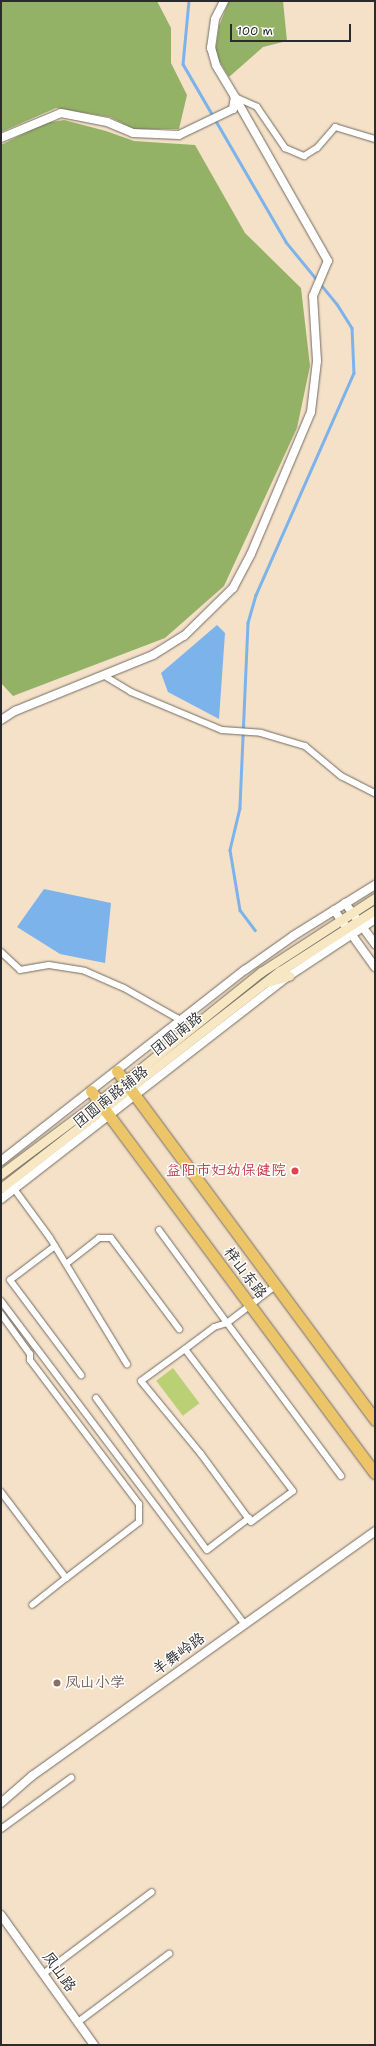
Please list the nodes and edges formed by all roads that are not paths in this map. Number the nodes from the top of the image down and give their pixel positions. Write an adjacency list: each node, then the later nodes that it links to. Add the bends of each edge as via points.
1 (224, 1): 2 (street, via 215,19 211,48 216,65)
2 (235, 97): 3 (street, via 233,109 179,136 133,133 107,122 61,113); 4 (street, via 257,107 285,148 304,156 316,148 335,127); 5 (street, via 328,261 313,296 317,361 311,412 251,554 233,588 184,636 153,655)
3 (1, 138)
4 (375, 139)
5 (102, 675): 6 (street, via 15,711); 7 (street, via 131,692 222,730 286,738 304,746 340,776)
6 (1, 720)
7 (375, 793)
8 (375, 885): 10 (street, 团圆南路辅路)
9 (375, 898): 13 (main road, 团圆南路)
10 (345, 903): 11 (street, 团圆南路辅路); 13 (street)
11 (334, 910): 14 (street); 23 (street, 团圆南路辅路, via 245,970)
12 (375, 910): 16 (main road, 团圆南路)
13 (352, 912): 14 (main road, 团圆南路); 16 (street)
14 (340, 919): 17 (street); 24 (main road, 团圆南路, via 261,972)
15 (375, 919): 16 (street)
16 (359, 924): 17 (main road, 团圆南路); 18 (street)
17 (348, 932): 20 (street); 21 (street, 团圆南路辅路); 22 (main road, 团圆南路)
18 (375, 944)
19 (1, 952): 23 (street, via 20,970 49,965 85,971 124,988)
20 (375, 968)
21 (289, 976): 22 (main road); 26 (street, 团圆南路辅路)
22 (266, 982): 26 (main road, 团圆南路)
23 (180, 1022): 24 (street); 25 (street, 团圆南路辅路)
24 (187, 1031): 26 (main road, 团圆南路)
25 (117, 1071): 26 (highway, 梓山东路); 27 (street, 团圆南路辅路)
26 (130, 1089): 28 (main road, 团圆南路); 37 (highway, 梓山东路)
27 (91, 1091): 28 (highway, 梓山东路); 29 (street, 团圆南路辅路)
28 (104, 1109): 30 (main road, 团圆南路); 31 (main road, 团圆南路); 39 (highway, 梓山东路)
29 (1, 1161)
30 (1, 1174)
31 (12, 1186): 32 (main road, 团圆南路); 33 (street); 35 (street)
32 (1, 1188)
33 (1, 1199)
34 (159, 1230): 41 (street)
35 (55, 1246): 36 (street); 45 (street, via 10,1280)
36 (66, 1264): 42 (street, via 99,1238 111,1238); 44 (street)
37 (276, 1286): 39 (street); 47 (highway, 梓山东路)
38 (1, 1301): 55 (street)
39 (250, 1305): 41 (street); 48 (highway, 梓山东路)
40 (1, 1314): 53 (street, via 30,1354 30,1360 139,1504 139,1522)
41 (227, 1323): 43 (street, via 214,1327); 49 (street)
42 (179, 1329)
43 (185, 1349): 51 (street, via 141,1381); 51 (street, via 293,1491 251,1522)
44 (128, 1364)
45 (81, 1375)
46 (96, 1398): 51 (street, via 207,1550)
47 (375, 1420)
48 (375, 1473)
49 (340, 1476)
50 (1, 1492): 53 (street)
51 (249, 1518)
52 (375, 1531): 55 (street, 羊舞岭路)
53 (66, 1578): 54 (street)
54 (32, 1605)
55 (244, 1624): 57 (street, 羊舞岭路, via 32,1776)
56 (70, 1778): 58 (street)
57 (1, 1803)
58 (1, 1828)
59 (152, 1892): 62 (street)
60 (1, 1915): 62 (street, 凤山路)
61 (169, 1954): 63 (street)
62 (42, 1974): 63 (street, 凤山路)
63 (78, 2022): 64 (street, 凤山路)
64 (94, 2045)

